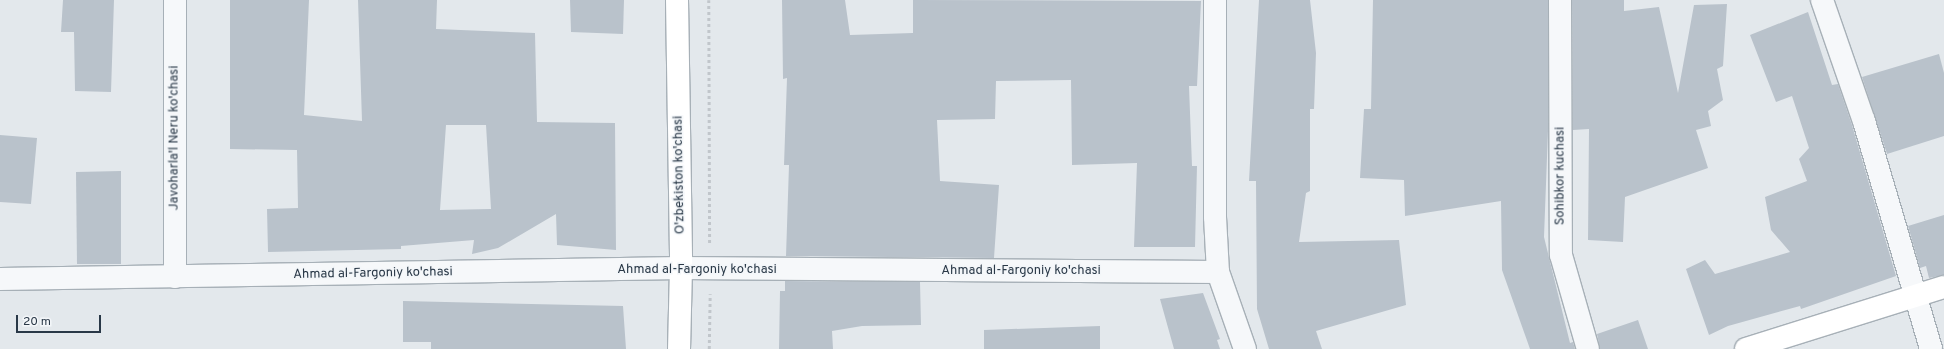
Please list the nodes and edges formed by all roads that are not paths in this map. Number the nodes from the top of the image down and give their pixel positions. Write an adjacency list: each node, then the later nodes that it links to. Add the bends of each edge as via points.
1 (175, 0): 8 (street, Javoharla'l Neru ko'chasi)
2 (677, 0): 6 (main road, O'zbekiston ko'chasi)
3 (1215, 0): 7 (street, via 1214,217)
4 (1560, 0): 14 (street, Sohibkor kuchasi, via 1561,255)
5 (1822, 0): 11 (street, via 1864,121)
6 (681, 268): 7 (street, Ahmad al-Fargoniy ko'chasi); 8 (street, Ahmad al-Fargoniy ko'chasi); 12 (main road, O'zbekiston ko'chasi)
7 (1218, 272): 13 (street)
8 (175, 277): 9 (street, Ahmad al-Fargoniy ko'chasi)
9 (0, 279)
10 (1944, 287): 11 (main road)
11 (1914, 296): 15 (main road); 16 (street)
12 (679, 349)
13 (1245, 349)
14 (1588, 349)
15 (1746, 349)
16 (1931, 349)

